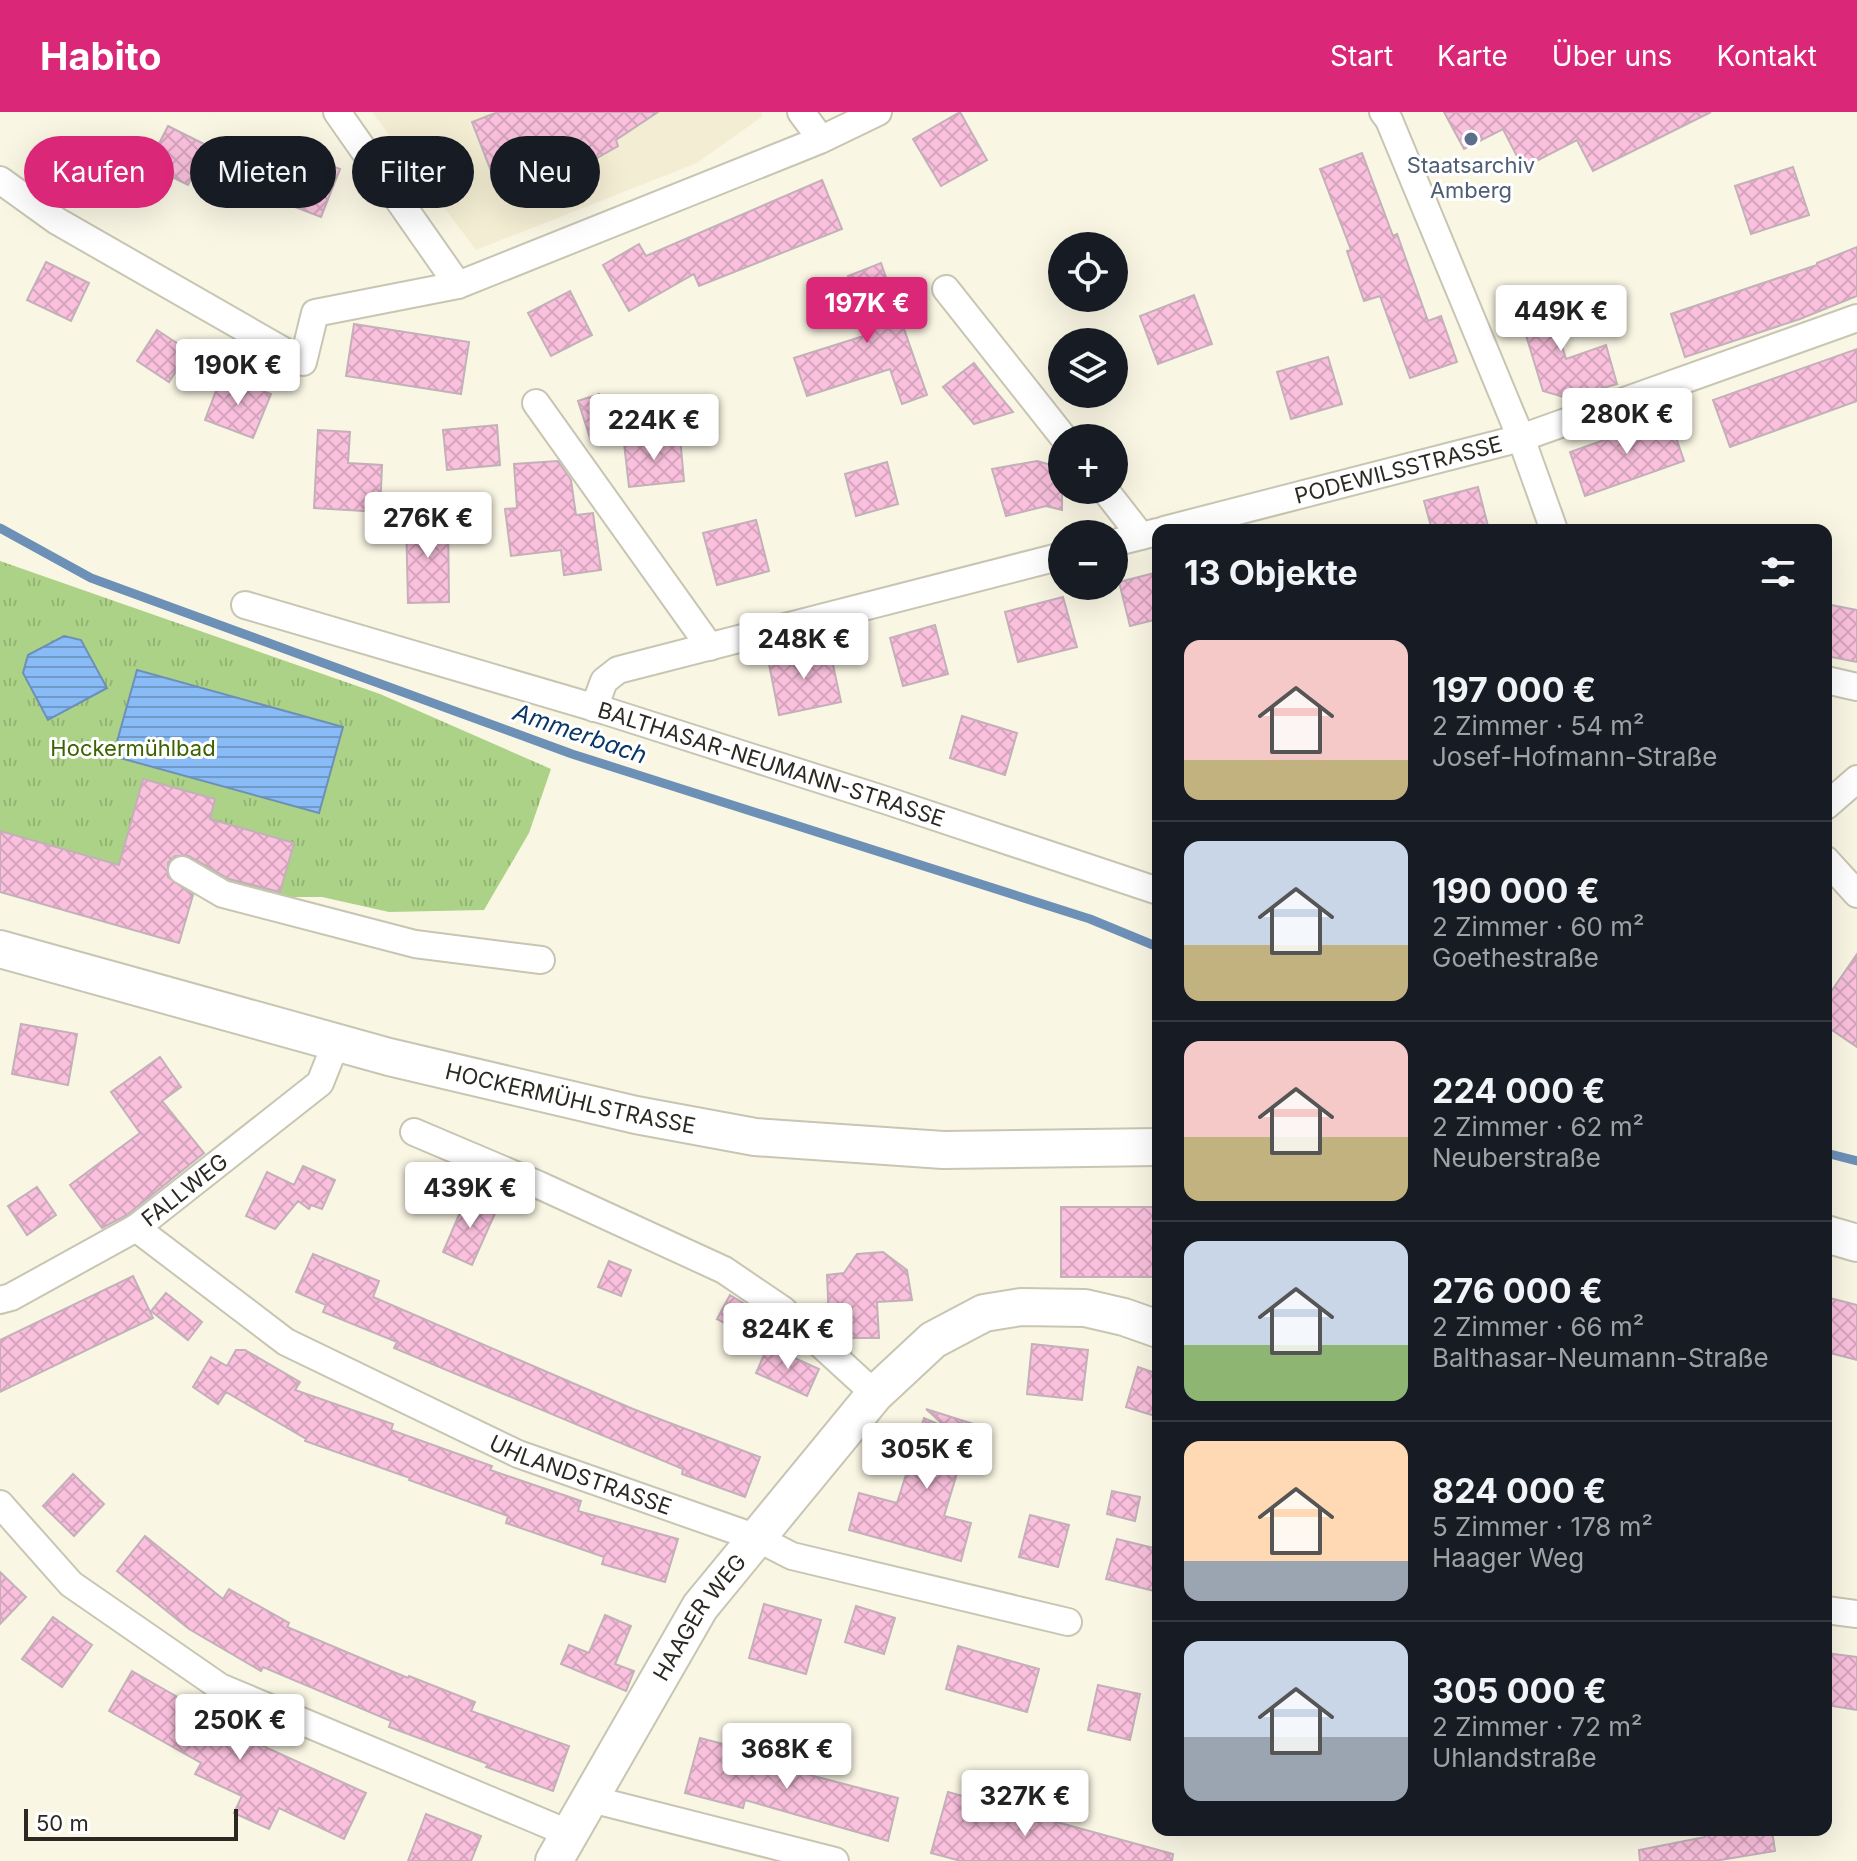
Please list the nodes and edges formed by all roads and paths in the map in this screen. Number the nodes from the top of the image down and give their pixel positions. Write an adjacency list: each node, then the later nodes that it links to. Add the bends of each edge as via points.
1 (337, 112): 7 (street)
2 (801, 112): 5 (street)
3 (878, 112): 5 (street)
4 (1383, 112): 12 (street)
5 (821, 139): 7 (street)
6 (0, 180): 7 (street, via 57,221 303,362 315,313)
7 (458, 285)
8 (946, 289): 11 (street)
9 (1857, 318): 12 (street, PODEWILSSTRASSE)
10 (536, 403): 21 (street)
11 (1053, 424)
12 (1521, 438): 14 (street, PODEWILSSTRASSE); 15 (street)
13 (1121, 504): 16 (street)
14 (1190, 524)
15 (1552, 524)
16 (1152, 530)
17 (1152, 534): 18 (street, PODEWILSSTRASSE)
18 (1128, 540)
19 (1048, 560): 21 (street)
20 (245, 605): 24 (street, BALTHASAR-NEUMANN-STRASSE)
21 (710, 647): 24 (street, via 618,670 604,681)
22 (1832, 681): 23 (street)
23 (1857, 687)
24 (594, 708): 29 (street, BALTHASAR-NEUMANN-STRASSE)
25 (1857, 779): 26 (street)
26 (1832, 801)
27 (1832, 867): 30 (street)
28 (182, 870): 32 (street, via 223,894 415,944)
29 (1152, 889)
30 (1857, 894)
31 (0, 949): 33 (main road, HOCKERMÜHLSTRASSE)
32 (541, 960)
33 (336, 1043): 35 (main road, HOCKERMÜHLSTRASSE, via 636,1115 755,1137 943,1150); 36 (street, FALLWEG, via 320,1083)
34 (414, 1132): 41 (street, via 724,1270 783,1310)
35 (1152, 1147)
36 (136, 1228): 39 (street, FALLWEG); 43 (street, UHLANDSTRASSE, via 286,1342 518,1454)
37 (1832, 1236): 38 (main road)
38 (1857, 1243)
39 (0, 1300)
40 (1152, 1327): 41 (main road, HAAGER WEG, via 1085,1308 1021,1307 984,1313 933,1340)
41 (875, 1394): 43 (main road, HAAGER WEG)
42 (0, 1504): 48 (street, via 71,1584 220,1687)
43 (757, 1538): 46 (street, UHLANDSTRASSE, via 792,1556); 47 (main road, HAAGER WEG, via 700,1607)
44 (1832, 1611): 45 (street)
45 (1857, 1614)
46 (1068, 1622)
47 (591, 1799): 48 (main road, HAAGER WEG); 49 (street)
48 (561, 1847)
49 (835, 1861)

